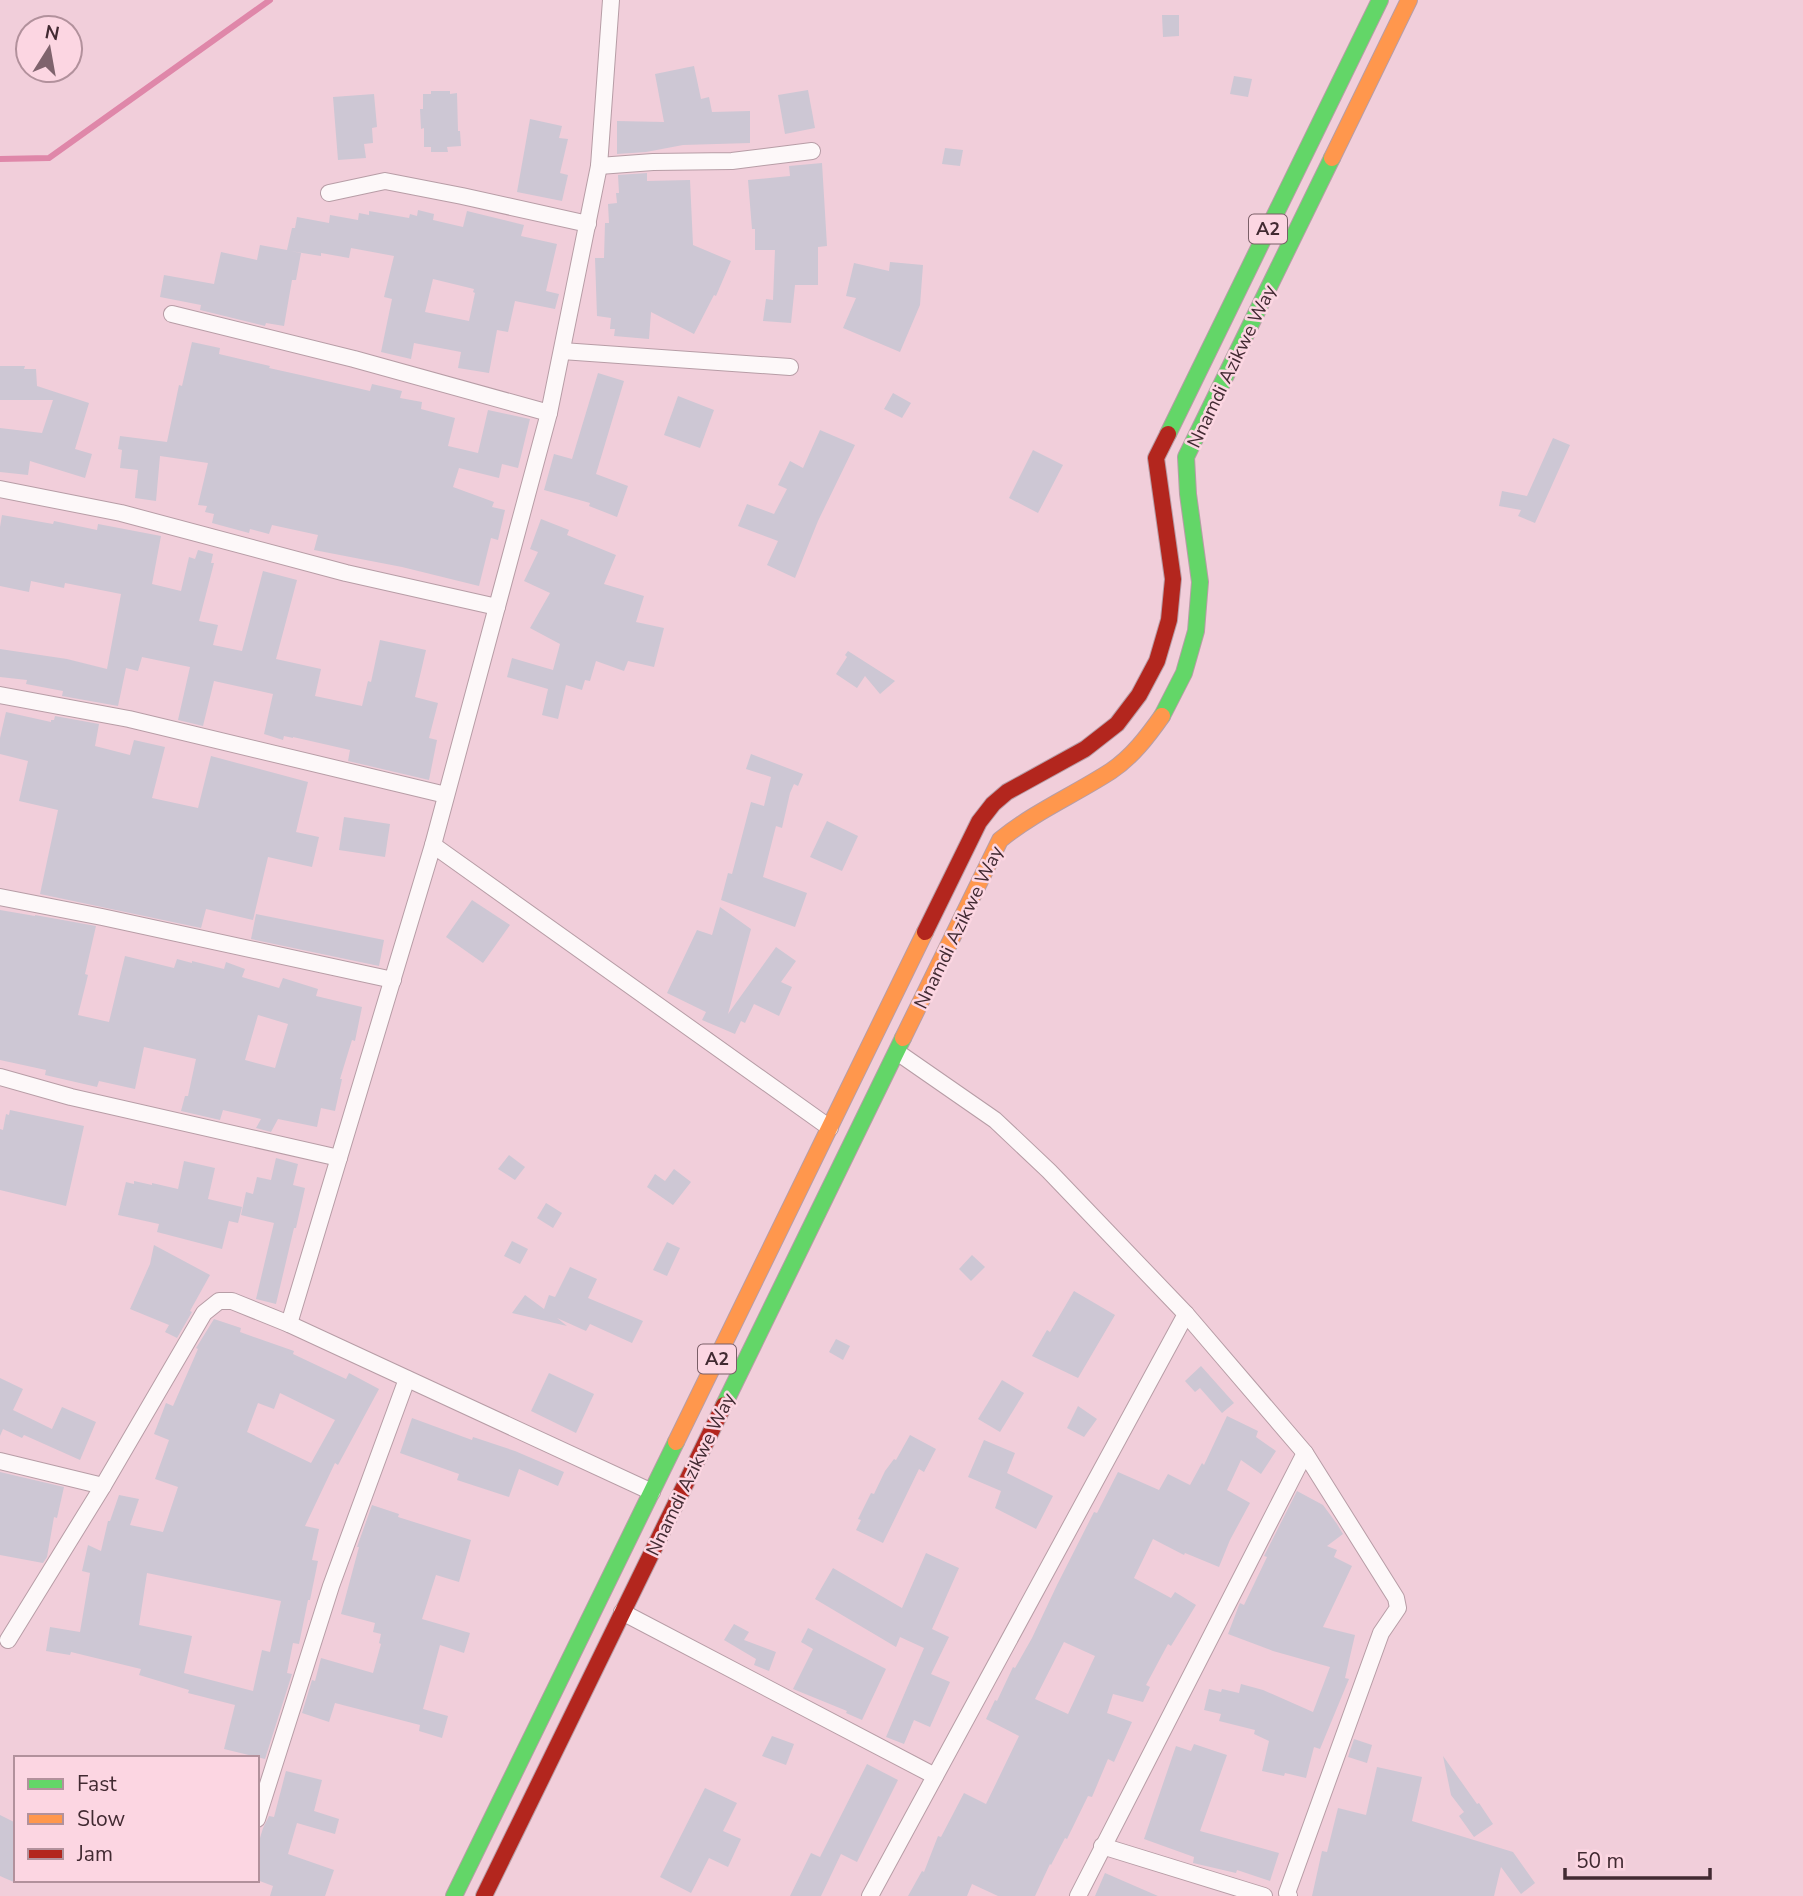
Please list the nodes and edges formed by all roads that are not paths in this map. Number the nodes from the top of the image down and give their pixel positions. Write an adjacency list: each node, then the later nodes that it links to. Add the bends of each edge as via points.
1 (611, 0): 5 (street)
2 (1380, 0): 21 (highway, Nnamdi Azikwe Way / A2, via 1156,458 1173,579 1169,620 1157,661 1117,724 1086,749 1007,792 979,821)
3 (1409, 0): 19 (highway, Nnamdi Azikwe Way / A2, via 1186,457 1200,582 1196,631 1184,673 1166,710 1144,742 1113,770 1000,840)
4 (812, 151): 5 (street, via 732,161)
5 (599, 166): 7 (street)
6 (329, 193): 7 (street, via 385,181)
7 (587, 224): 9 (street)
8 (172, 314): 11 (street)
9 (562, 351): 10 (street); 11 (street)
10 (790, 367)
11 (549, 413): 13 (street)
12 (0, 489): 13 (street, via 121,513 346,573)
13 (497, 607): 15 (street)
14 (0, 695): 15 (street, via 129,719)
15 (446, 795): 16 (street)
16 (433, 845): 18 (street); 21 (street)
17 (0, 897): 18 (street)
18 (393, 980): 22 (street)
19 (897, 1052): 23 (street, via 996,1120); 30 (highway, Nnamdi Azikwe Way / A2)
20 (0, 1077): 22 (street)
21 (830, 1128): 29 (highway, Nnamdi Azikwe Way / A2)
22 (339, 1158): 24 (street)
23 (1186, 1314): 26 (street); 32 (street)
24 (289, 1324): 25 (street); 28 (street, via 232,1301 219,1301 204,1313)
25 (407, 1379): 29 (street); 33 (street, via 331,1586)
26 (1305, 1453): 34 (street); 40 (street, via 1398,1608 1381,1633)
27 (0, 1461): 28 (street)
28 (103, 1486): 31 (street)
29 (652, 1492): 35 (highway, Nnamdi Azikwe Way / A2)
30 (622, 1612): 32 (street); 36 (highway, Nnamdi Azikwe Way / A2)
31 (8, 1640)
32 (935, 1776): 37 (street)
33 (259, 1813)
34 (1102, 1846): 38 (street); 39 (street)
35 (454, 1896)
36 (484, 1896)
37 (870, 1896)
38 (1078, 1896)
39 (1264, 1896)
40 (1289, 1896)

